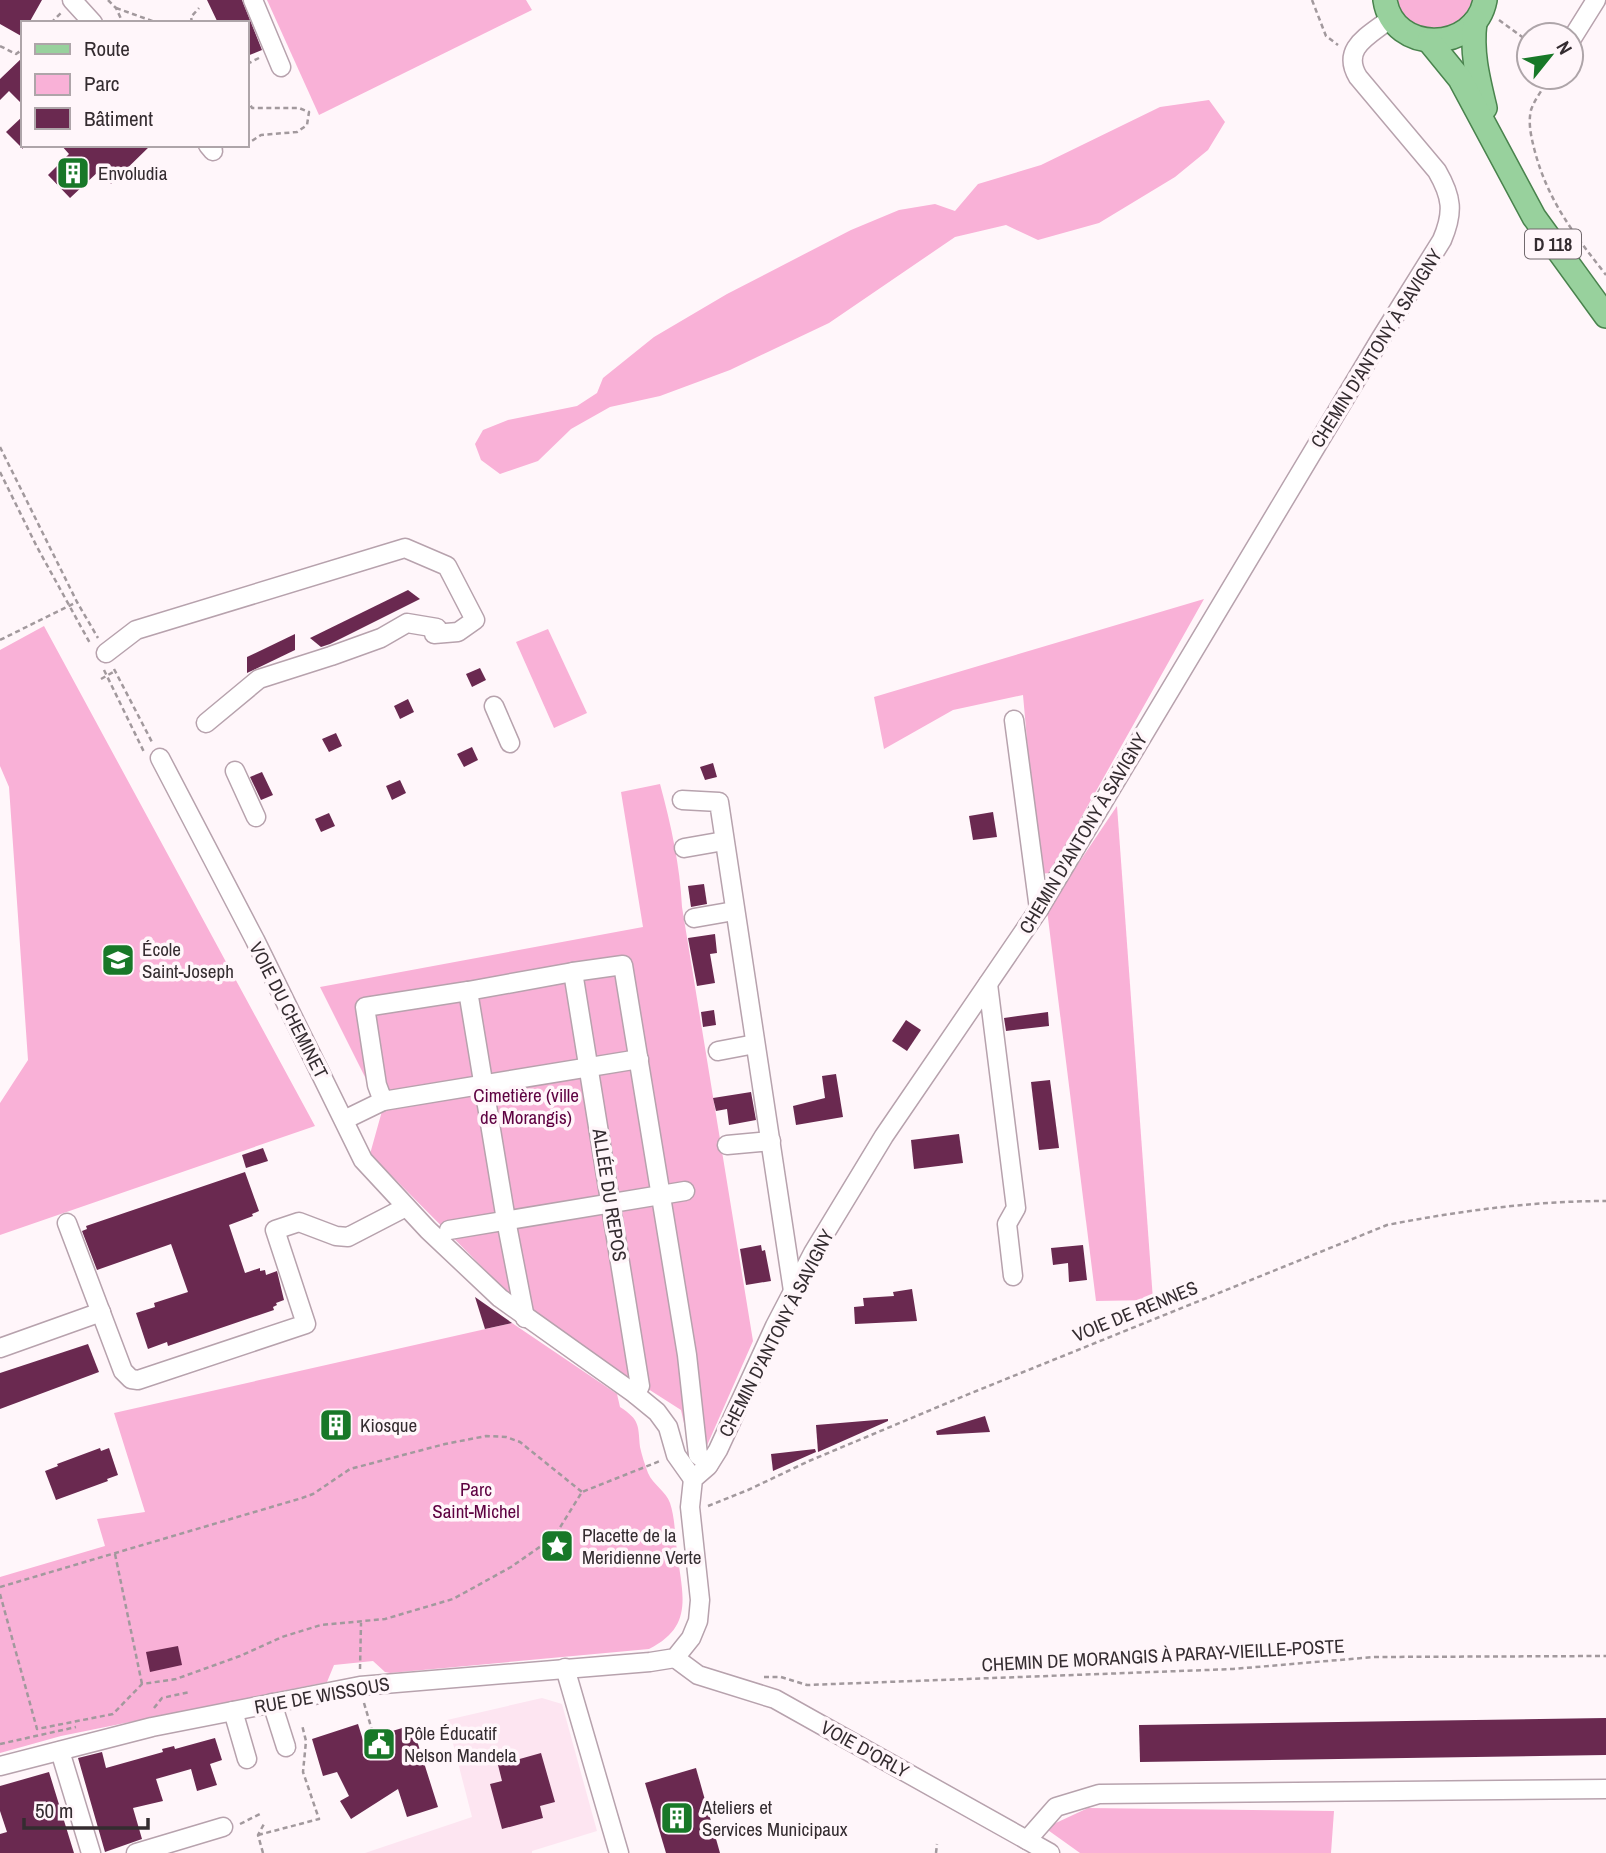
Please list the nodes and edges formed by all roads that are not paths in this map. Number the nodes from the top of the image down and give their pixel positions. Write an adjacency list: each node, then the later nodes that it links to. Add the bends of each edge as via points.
1 (72, 0): 6 (street)
2 (253, 0): 9 (street)
3 (1596, 0): 7 (street)
4 (1388, 9): 8 (main road, via 1401,29); 23 (street, CHEMIN D'ANTONY À SAVIGNY, via 1355,48 1353,69 1446,187 1451,204 1443,240)
5 (1481, 9): 8 (main road, via 1454,38); 10 (main road, D 118, via 1472,43 1476,73)
6 (91, 21)
7 (1583, 21)
8 (1429, 41): 10 (main road, D 118, via 1460,79)
9 (281, 67)
10 (1508, 167): 11 (main road, D 118, via 1534,217)
11 (1606, 316)
12 (106, 653): 15 (street, via 136,630 405,548 447,566 475,620 458,632 407,623 381,638 259,679)
13 (494, 705): 16 (street)
14 (1014, 720): 23 (street)
15 (206, 723)
16 (510, 743)
17 (160, 758): 35 (street, VOIE DU CHEMINET)
18 (235, 771): 20 (street)
19 (682, 800): 21 (street, via 719,802)
20 (256, 817)
21 (724, 841): 22 (street); 24 (street)
22 (684, 848)
23 (1039, 909): 27 (street, CHEMIN D'ANTONY À SAVIGNY)
24 (734, 911): 25 (street); 29 (street)
25 (694, 918)
26 (573, 972): 28 (street); 31 (street, via 623,965); 32 (street, ALLÉE DU REPOS)
27 (988, 984): 45 (street, via 1016,1208 1007,1224); 46 (street, CHEMIN D'ANTONY À SAVIGNY, via 884,1136)
28 (468, 991): 33 (street); 34 (street, via 365,1007)
29 (755, 1044): 30 (street); 36 (street)
30 (718, 1051)
31 (639, 1059): 32 (street); 39 (street)
32 (589, 1067): 33 (street); 40 (street, ALLÉE DU REPOS)
33 (484, 1084): 34 (street); 42 (street)
34 (383, 1101): 35 (street)
35 (344, 1120): 41 (street, VOIE DU CHEMINET, via 363,1160)
36 (771, 1140): 37 (street); 46 (street)
37 (727, 1145)
38 (685, 1191): 39 (street)
39 (661, 1195): 40 (street); 51 (street, via 698,1455)
40 (611, 1203): 42 (street); 50 (street, ALLÉE DU REPOS, via 640,1386)
41 (407, 1207): 47 (street, via 348,1237 299,1222 275,1230 306,1324 138,1380 124,1371); 48 (street, VOIE DU CHEMINET)
42 (506, 1220): 44 (street); 48 (street)
43 (67, 1223): 47 (street)
44 (449, 1230)
45 (1013, 1276)
46 (793, 1291): 51 (street, CHEMIN D'ANTONY À SAVIGNY)
47 (93, 1315): 49 (street)
48 (525, 1318): 50 (street, VOIE DU CHEMINET)
49 (0, 1348)
50 (635, 1394): 52 (street, VOIE DU CHEMINET, via 663,1419 676,1455)
51 (709, 1464): 52 (street, CHEMIN D'ANTONY À SAVIGNY)
52 (693, 1479): 53 (street, via 690,1507 700,1600 698,1622)
53 (675, 1658): 54 (street, RUE DE WISSOUS); 63 (street, VOIE D'ORLY, via 698,1675 775,1699)
54 (565, 1668): 55 (street, RUE DE WISSOUS, via 360,1686); 66 (street)
55 (272, 1703): 56 (street, RUE DE WISSOUS); 57 (street)
56 (233, 1711): 58 (street, RUE DE WISSOUS); 59 (street)
57 (286, 1747)
58 (60, 1751): 60 (street, RUE DE WISSOUS); 64 (street)
59 (247, 1759)
60 (0, 1766)
61 (1606, 1789): 63 (street, via 1099,1794 1056,1807)
62 (223, 1827): 65 (street)
63 (1027, 1840): 67 (street, VOIE D'ORLY)
64 (91, 1853)
65 (136, 1853)
66 (619, 1853)
67 (1050, 1853)

